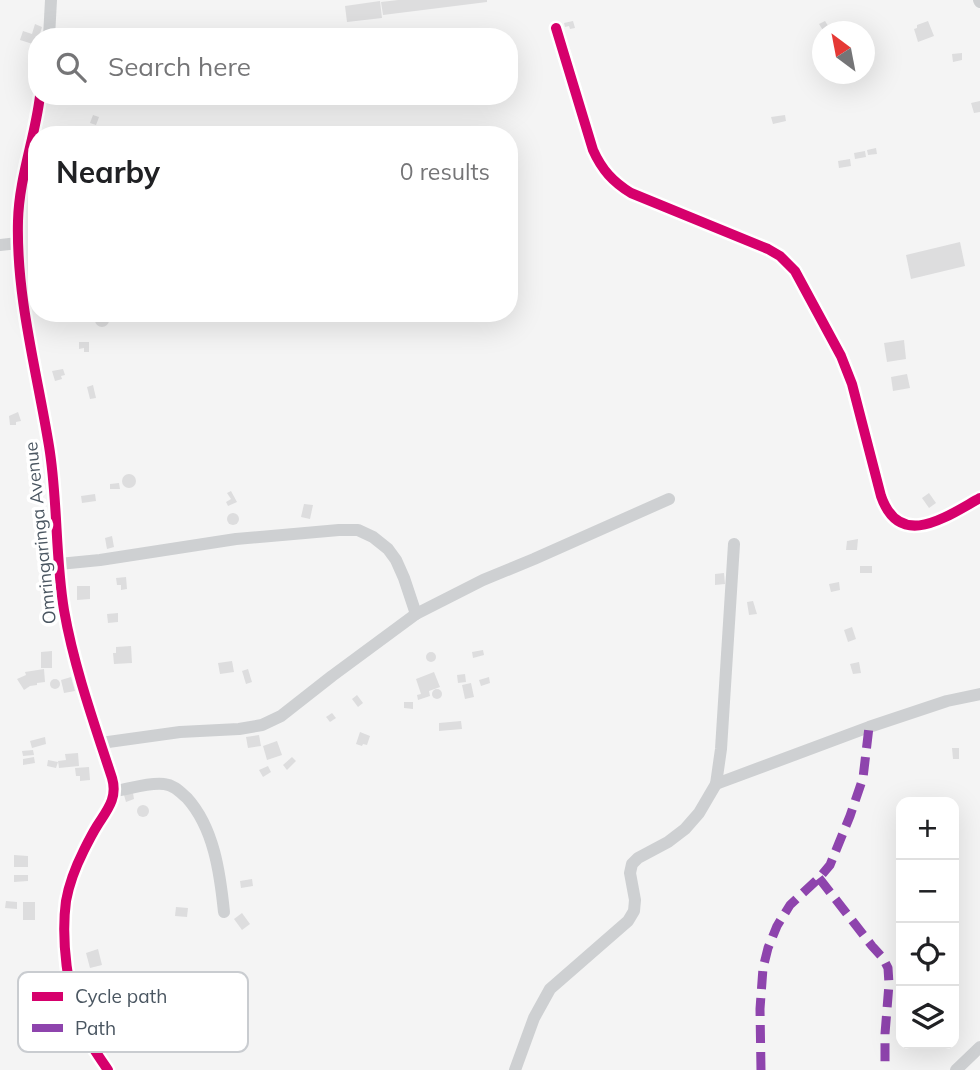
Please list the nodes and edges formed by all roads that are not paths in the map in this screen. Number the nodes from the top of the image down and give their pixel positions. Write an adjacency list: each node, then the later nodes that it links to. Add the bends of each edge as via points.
1 (51, 0): 2 (street)
2 (49, 28)
3 (556, 28): 9 (street, via 593,150 614,181 631,193 768,249 796,271 846,368 881,496 892,516 907,525 924,526)
4 (39, 105): 5 (street, Omringaringa Avenue)
5 (36, 126)
6 (28, 153): 7 (street, Omringaringa Avenue, via 19,200)
7 (18, 243): 8 (street); 12 (street, Omringaringa Avenue, via 24,307 49,447)
8 (0, 245)
9 (980, 498)
10 (669, 499): 13 (street)
11 (734, 544): 16 (street)
12 (59, 564): 13 (street, via 236,538 358,530 388,549); 15 (street, Omringaringa Avenue, via 66,620)
13 (416, 614): 15 (street, via 281,716 262,725)
14 (980, 695): 16 (street, via 947,701)
15 (101, 743): 17 (street, Omringaringa Avenue)
16 (716, 784): 23 (street, via 685,829 632,864 634,911 550,989)
17 (115, 791): 18 (street, via 166,784 178,789 206,828); 19 (street, via 83,853 66,901)
18 (224, 912)
19 (68, 972)
20 (980, 1047): 24 (street)
21 (95, 1052): 22 (street)
22 (108, 1070)
23 (515, 1070)
24 (956, 1070)

